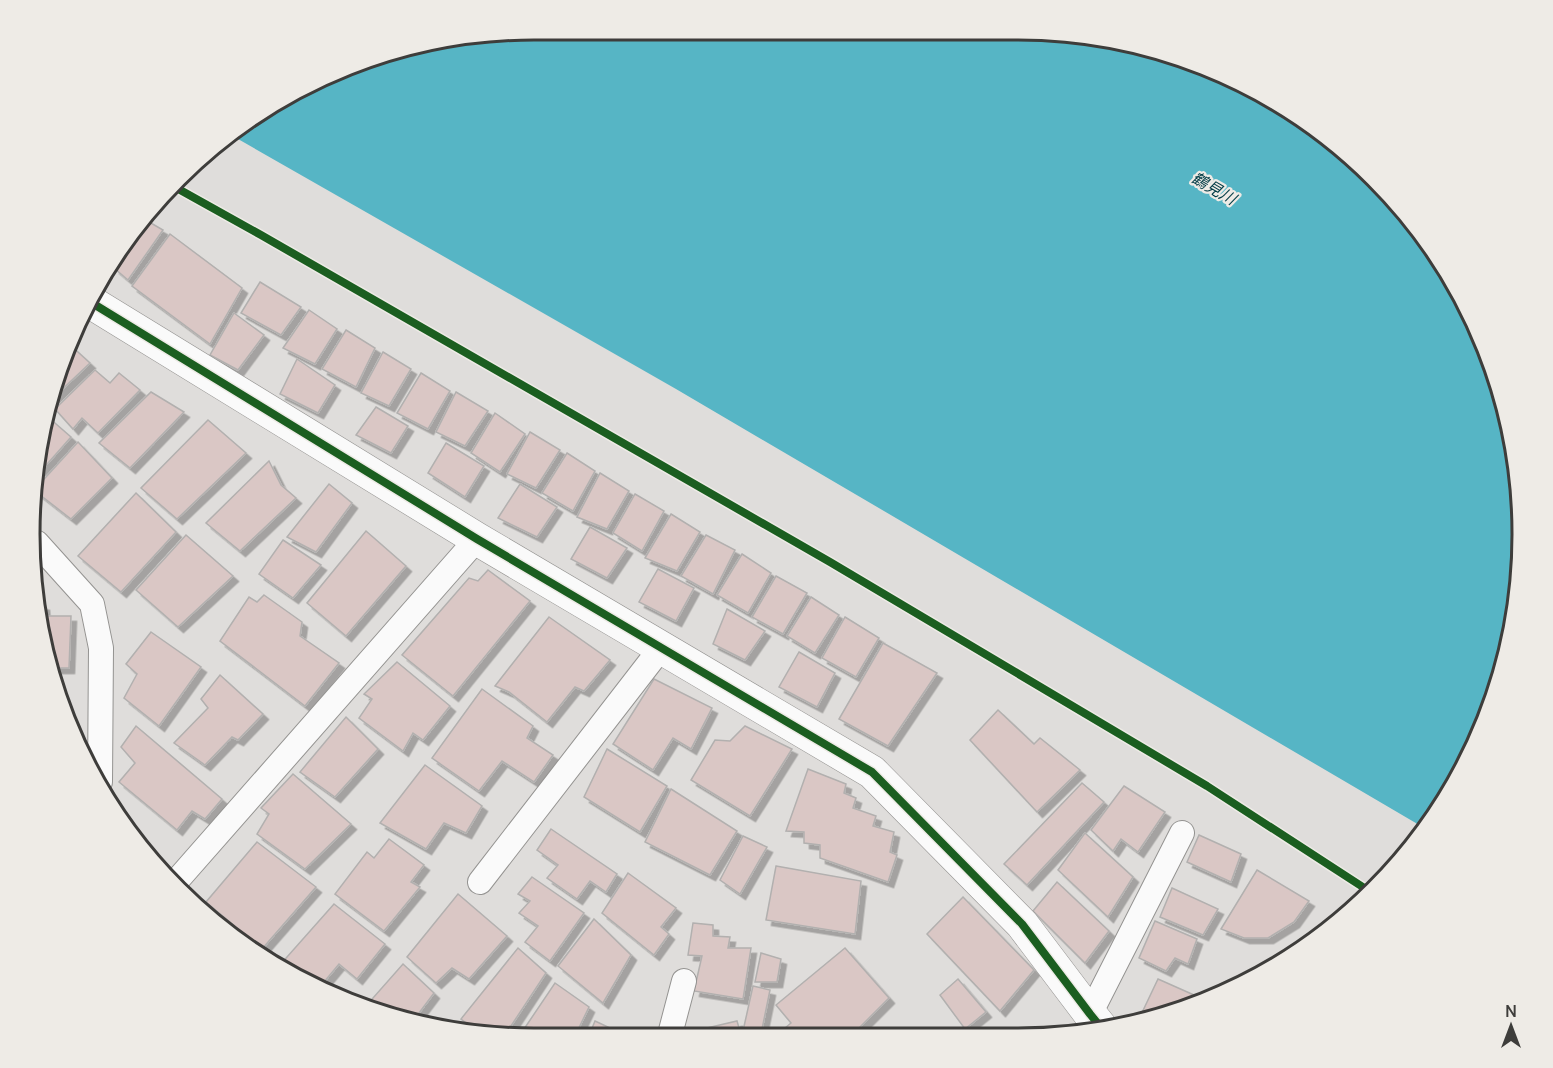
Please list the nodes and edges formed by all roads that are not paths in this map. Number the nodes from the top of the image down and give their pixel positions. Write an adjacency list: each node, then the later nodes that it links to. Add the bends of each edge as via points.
1 (97, 306): 2 (street)
2 (477, 539): 4 (street); 7 (lane)
3 (41, 547): 5 (lane, via 92,604 101,648)
4 (661, 648): 8 (lane); 10 (street, via 872,772 1022,924)
5 (100, 768)
6 (1182, 833): 11 (lane)
7 (180, 878)
8 (480, 882)
9 (684, 981): 12 (lane)
10 (1096, 1021)
11 (1098, 1021)
12 (672, 1028)

